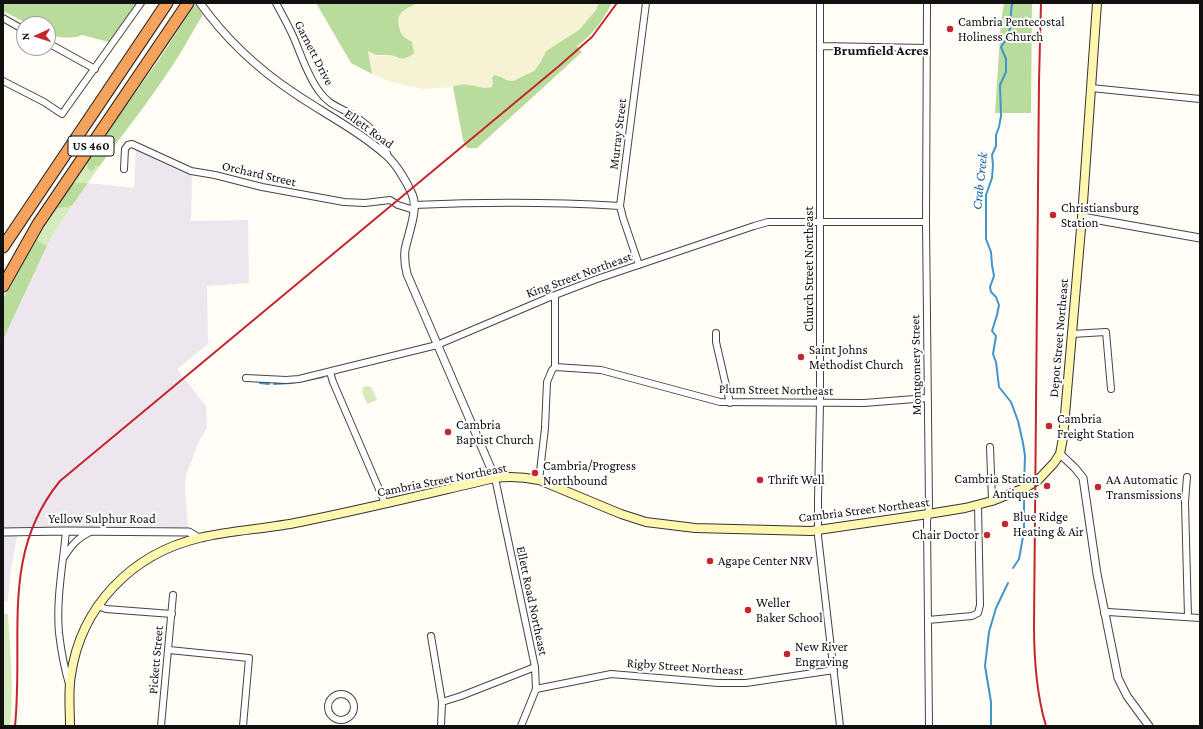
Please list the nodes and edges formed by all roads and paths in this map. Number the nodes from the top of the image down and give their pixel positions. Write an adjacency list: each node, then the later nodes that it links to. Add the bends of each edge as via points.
1 (141, 3): 15 (street)
2 (167, 3): 27 (highway, US 460)
3 (200, 3): 19 (street, Ellett Road, via 241,51 263,70)
4 (276, 3): 19 (street, Garnett Drive, via 318,91 333,106 356,117 377,134)
5 (646, 3): 21 (street, Murray Street)
6 (820, 3): 12 (street, Church Street Northeast)
7 (927, 3): 14 (street, Montgomery Street)
8 (1097, 3): 17 (main road, Depot Street Northeast)
9 (187, 6): 29 (highway, US 460, via 38,224)
10 (3, 18): 11 (street)
11 (16, 25)
12 (820, 46): 14 (street); 24 (street, Church Street Northeast)
13 (56, 47): 15 (street)
14 (927, 48): 25 (street, Montgomery Street)
15 (95, 69): 16 (street, via 62,114)
16 (3, 81)
17 (1091, 88): 18 (street); 23 (main road, Depot Street Northeast)
18 (1200, 99)
19 (388, 156): 22 (street, Ellett Road, via 413,195)
20 (124, 169): 22 (street, Orchard Street, via 125,149 132,144 191,171 323,199 358,203 390,200 398,205)
21 (620, 206): 22 (street, Orchard Street, via 518,203); 28 (street, Murray Street)
22 (414, 208): 33 (street, via 405,263 407,274)
23 (1082, 217): 26 (street); 32 (main road, Depot Street Northeast)
24 (820, 222): 25 (street, King Street Northeast); 28 (street, King Street Northeast, via 768,222); 40 (street, Church Street Northeast)
25 (926, 222): 38 (street, Montgomery Street)
26 (1200, 238)
27 (3, 247)
28 (639, 265): 30 (street, King Street Northeast)
29 (3, 286)
30 (555, 295): 33 (street, King Street Northeast); 34 (street)
31 (716, 332): 39 (street)
32 (1072, 334): 37 (street, via 1106,332); 42 (main road, Depot Street Northeast)
33 (437, 345): 35 (street, King Street Northeast); 44 (street)
34 (556, 367): 39 (street, Plum Street Northeast, via 601,370 709,400); 45 (street, via 547,382 546,428)
35 (330, 372): 36 (street, King Street Northeast, via 286,380); 47 (street)
36 (246, 378)
37 (1111, 389)
38 (927, 398): 40 (street, Plum Street Northeast); 49 (street, Montgomery Street)
39 (730, 403): 40 (street, Plum Street Northeast)
40 (820, 403): 50 (street, Church Street Northeast)
41 (990, 447): 46 (street)
42 (1060, 454): 46 (main road, Cambria Street Northeast, via 1035,483); 58 (street, via 1083,478)
43 (1187, 477): 60 (street, via 1185,502)
44 (495, 478): 45 (main road, Cambria Street Northeast); 47 (main road, Cambria Street Northeast); 65 (street, Ellett Road Northeast)
45 (539, 480): 50 (main road, Cambria Street Northeast, via 621,514 651,523 695,528)
46 (992, 501): 48 (main road, Cambria Street Northeast)
47 (385, 503): 54 (main road, Cambria Street Northeast, via 283,525)
48 (978, 505): 49 (main road, Cambria Street Northeast); 62 (street, via 978,613 972,616)
49 (928, 514): 50 (main road, Cambria Street Northeast); 62 (street, Montgomery Street)
50 (818, 530): 66 (street, Church Street Northeast)
51 (66, 531): 52 (street, Yellow Sulphur Road); 53 (street, Yellow Sulphur Road); 55 (street)
52 (92, 531): 54 (street, Yellow Sulphur Road, via 189,532); 55 (street, via 79,538)
53 (3, 532)
54 (199, 538): 57 (main road, Cambria Street Northeast, via 171,547 141,563 116,584)
55 (63, 558): 67 (street, via 59,631 62,658)
56 (173, 595): 59 (street, Pickett Street)
57 (98, 606): 59 (street, via 106,609); 67 (main road, Cambria Street Northeast, via 79,641)
58 (1104, 613): 60 (street); 78 (street, via 1118,678 1127,696)
59 (172, 614): 64 (street, Pickett Street)
60 (1188, 617): 61 (street)
61 (1200, 618)
62 (928, 620): 77 (street, Montgomery Street)
63 (431, 636): 69 (street)
64 (169, 650): 72 (street, Pickett Street); 73 (street, via 249,658)
65 (534, 667): 68 (street, Ellett Road Northeast); 69 (street)
66 (834, 670): 68 (street, Rigby Street Northeast, via 746,683 611,674); 76 (street, Church Street Northeast)
67 (70, 686): 71 (main road, Cambria Street Northeast)
68 (536, 689): 75 (street, Ellett Road Northeast)
69 (442, 702): 74 (street)
70 (339, 723): 70 (street, via 353,713 353,702 346,695 336,695 328,704 330,715)
71 (70, 726)
72 (161, 726)
73 (243, 726)
74 (441, 726)
75 (521, 726)
76 (840, 726)
77 (929, 726)
78 (1149, 726)

